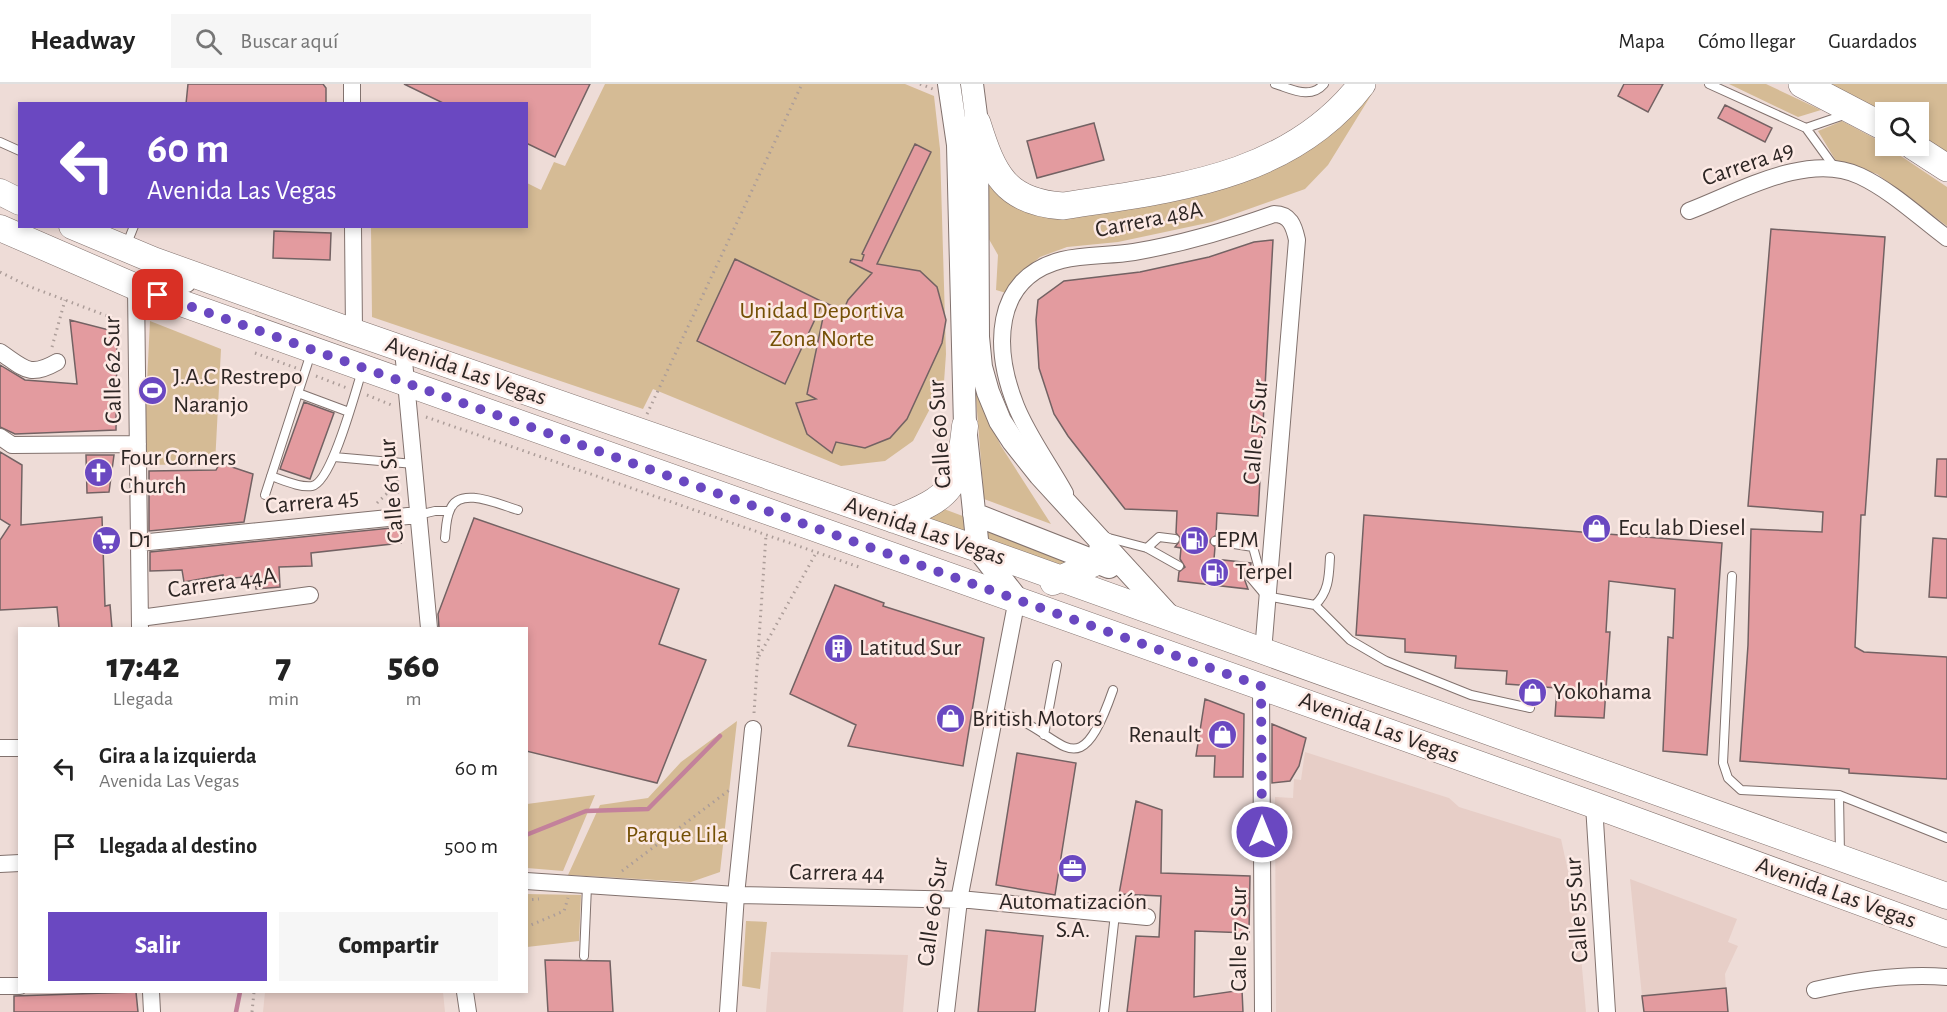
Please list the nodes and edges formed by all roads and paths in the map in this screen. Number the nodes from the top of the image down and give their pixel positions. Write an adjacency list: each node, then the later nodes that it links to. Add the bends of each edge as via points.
1 (352, 84): 10 (street)
2 (802, 84): 45 (path)
3 (949, 84): 46 (main road, Calle 60 Sur, via 958,145)
4 (972, 84): 13 (main road, Calle 60 Sur)
5 (1275, 84): 6 (lane, via 1307,94)
6 (1324, 84)
7 (1362, 84): 13 (highway, via 1308,134 1244,170 1193,185 1063,206 1041,205 1022,198 1000,181)
8 (1709, 84): 14 (lane)
9 (1802, 84): 11 (highway)
10 (352, 102)
11 (1855, 111): 12 (highway); 14 (lane)
12 (1875, 122)
13 (977, 123): 62 (main road, Calle 60 Sur, via 977,308 981,367 1000,421 1013,441)
14 (1806, 128): 18 (lane)
15 (0, 142): 16 (lane)
16 (18, 150)
17 (1928, 156): 19 (highway)
18 (1835, 168): 22 (street, Carrera 49, via 1810,167 1789,173); 28 (street, Carrera 49, via 1861,176)
19 (1947, 168)
20 (0, 192): 21 (main road)
21 (18, 200)
22 (1689, 211)
23 (1288, 218): 62 (street, Carrera 48A, via 1274,214 1133,252 1061,260 1039,269 1009,297 1004,310 1002,346 1006,378 1017,409); 75 (street, Calle 57 Sur, via 1297,240)
24 (0, 228): 30 (main road, Avenida Las Vegas)
25 (82, 228): 27 (main road, Avenida Las Vegas)
26 (353, 228): 33 (street)
27 (129, 238): 32 (main road, Avenida Las Vegas)
28 (1947, 238)
29 (0, 272): 31 (path)
30 (136, 287): 32 (street, Calle 62 Sur, via 142,280 161,278 236,301); 38 (main road, Avenida Las Vegas); 48 (street, Calle 62 Sur)
31 (65, 300): 34 (path, via 118,320); 39 (path)
32 (269, 302): 33 (main road, Avenida Las Vegas)
33 (354, 332): 35 (main road, Avenida Las Vegas)
34 (121, 335)
35 (403, 350): 41 (street, Calle 61 Sur); 57 (main road, Avenida Las Vegas)
36 (0, 352): 39 (street, via 27,371 40,372)
37 (253, 352): 38 (path)
38 (309, 361): 40 (main road, Avenida Las Vegas); 40 (path); 42 (lane)
39 (51, 365)
40 (359, 380): 41 (main road, Avenida Las Vegas); 43 (path); 44 (lane)
41 (406, 383): 43 (street, Calle 61 Sur); 65 (main road, Avenida Las Vegas)
42 (298, 393): 44 (lane); 51 (lane)
43 (409, 411): 50 (street, Calle 61 Sur); 58 (path)
44 (349, 412): 49 (lane)
45 (644, 421)
46 (965, 426): 55 (main road, Calle 60 Sur); 57 (main road, via 960,466 951,486 935,501)
47 (0, 437): 48 (street, via 12,445)
48 (138, 444): 64 (street, Calle 62 Sur)
49 (334, 457): 50 (lane); 51 (lane, via 315,486)
50 (414, 464): 56 (street, Calle 61 Sur)
51 (271, 476): 52 (lane)
52 (265, 495)
53 (518, 510): 54 (lane, via 473,497 453,503)
54 (449, 511): 56 (lane); 60 (lane)
55 (974, 514): 62 (main road); 67 (main road, Calle 60 Sur)
56 (418, 515): 64 (street, Carrera 45); 80 (street, Calle 61 Sur)
57 (894, 520): 59 (main road, Avenida Las Vegas)
58 (766, 535): 65 (path); 82 (path)
59 (942, 537): 65 (main road, via 938,552 933,553 889,541); 67 (main road, Avenida Las Vegas)
60 (445, 538)
61 (1175, 539): 66 (lane, via 1159,537)
62 (1094, 540): 66 (lane); 73 (main road); 78 (main road)
63 (1215, 541): 75 (lane, via 1253,548)
64 (139, 543): 79 (street, Calle 62 Sur)
65 (824, 543): 70 (path); 76 (main road, Avenida Las Vegas); 82 (path)
66 (1147, 548): 69 (lane)
67 (978, 549): 73 (main road, Avenida Las Vegas); 76 (main road)
68 (1330, 557): 77 (lane, via 1324,596)
69 (1179, 566)
70 (861, 568)
71 (1732, 576): 93 (lane, via 1723,763 1728,778 1741,790)
72 (1250, 577): 75 (lane)
73 (1060, 579): 76 (main road); 78 (main road, Avenida Las Vegas)
74 (310, 595): 79 (street, Carrera 44A)
75 (1266, 596): 77 (lane); 81 (street, Calle 57 Sur)
76 (1017, 599): 84 (main road, Avenida Las Vegas); 87 (street, Calle 60 Sur)
77 (1315, 605): 86 (lane, via 1350,640 1386,661 1471,695)
78 (1172, 620): 81 (main road, Avenida Las Vegas)
79 (140, 623)
80 (429, 627)
81 (1263, 652): 96 (main road, Avenida Las Vegas)
82 (758, 657): 88 (path)
83 (1057, 665): 89 (lane)
84 (1261, 686): 94 (main road, Avenida Las Vegas); 122 (street, Calle 57 Sur)
85 (1113, 690): 89 (lane, via 1100,726 1086,745 1062,747)
86 (1530, 708)
87 (995, 712): 89 (lane, via 1028,722); 103 (street, Calle 60 Sur)
88 (753, 729): 92 (street)
89 (1044, 735)
90 (0, 748): 91 (street)
91 (18, 748)
92 (748, 777): 100 (path); 101 (street)
93 (1839, 795): 95 (lane); 96 (lane)
94 (1594, 805): 107 (main road, Avenida Las Vegas); 123 (street, Calle 55 Sur)
95 (1947, 838)
96 (1840, 855): 102 (main road, Avenida Las Vegas)
97 (18, 863): 98 (street)
98 (0, 864)
99 (528, 881): 100 (street, Carrera 44)
100 (587, 886): 101 (street, Carrera 44); 106 (path, via 564,911); 108 (lane)
101 (736, 895): 103 (street, Carrera 44); 119 (street)
102 (1947, 896)
103 (959, 900): 104 (street, Carrera 44); 120 (street, Calle 60 Sur)
104 (1115, 914): 105 (street, Carrera 44); 121 (lane)
105 (1147, 917)
106 (528, 926)
107 (1947, 934)
108 (584, 956)
109 (1947, 976): 112 (street, via 1888,978)
110 (0, 986): 111 (street)
111 (18, 986)
112 (1815, 990)
113 (151, 993): 116 (street)
114 (254, 993): 117 (path)
115 (465, 993): 118 (street)
116 (152, 1012)
117 (252, 1012)
118 (468, 1012)
119 (728, 1012)
120 (946, 1012)
121 (1104, 1012)
122 (1263, 1012)
123 (1607, 1012)

